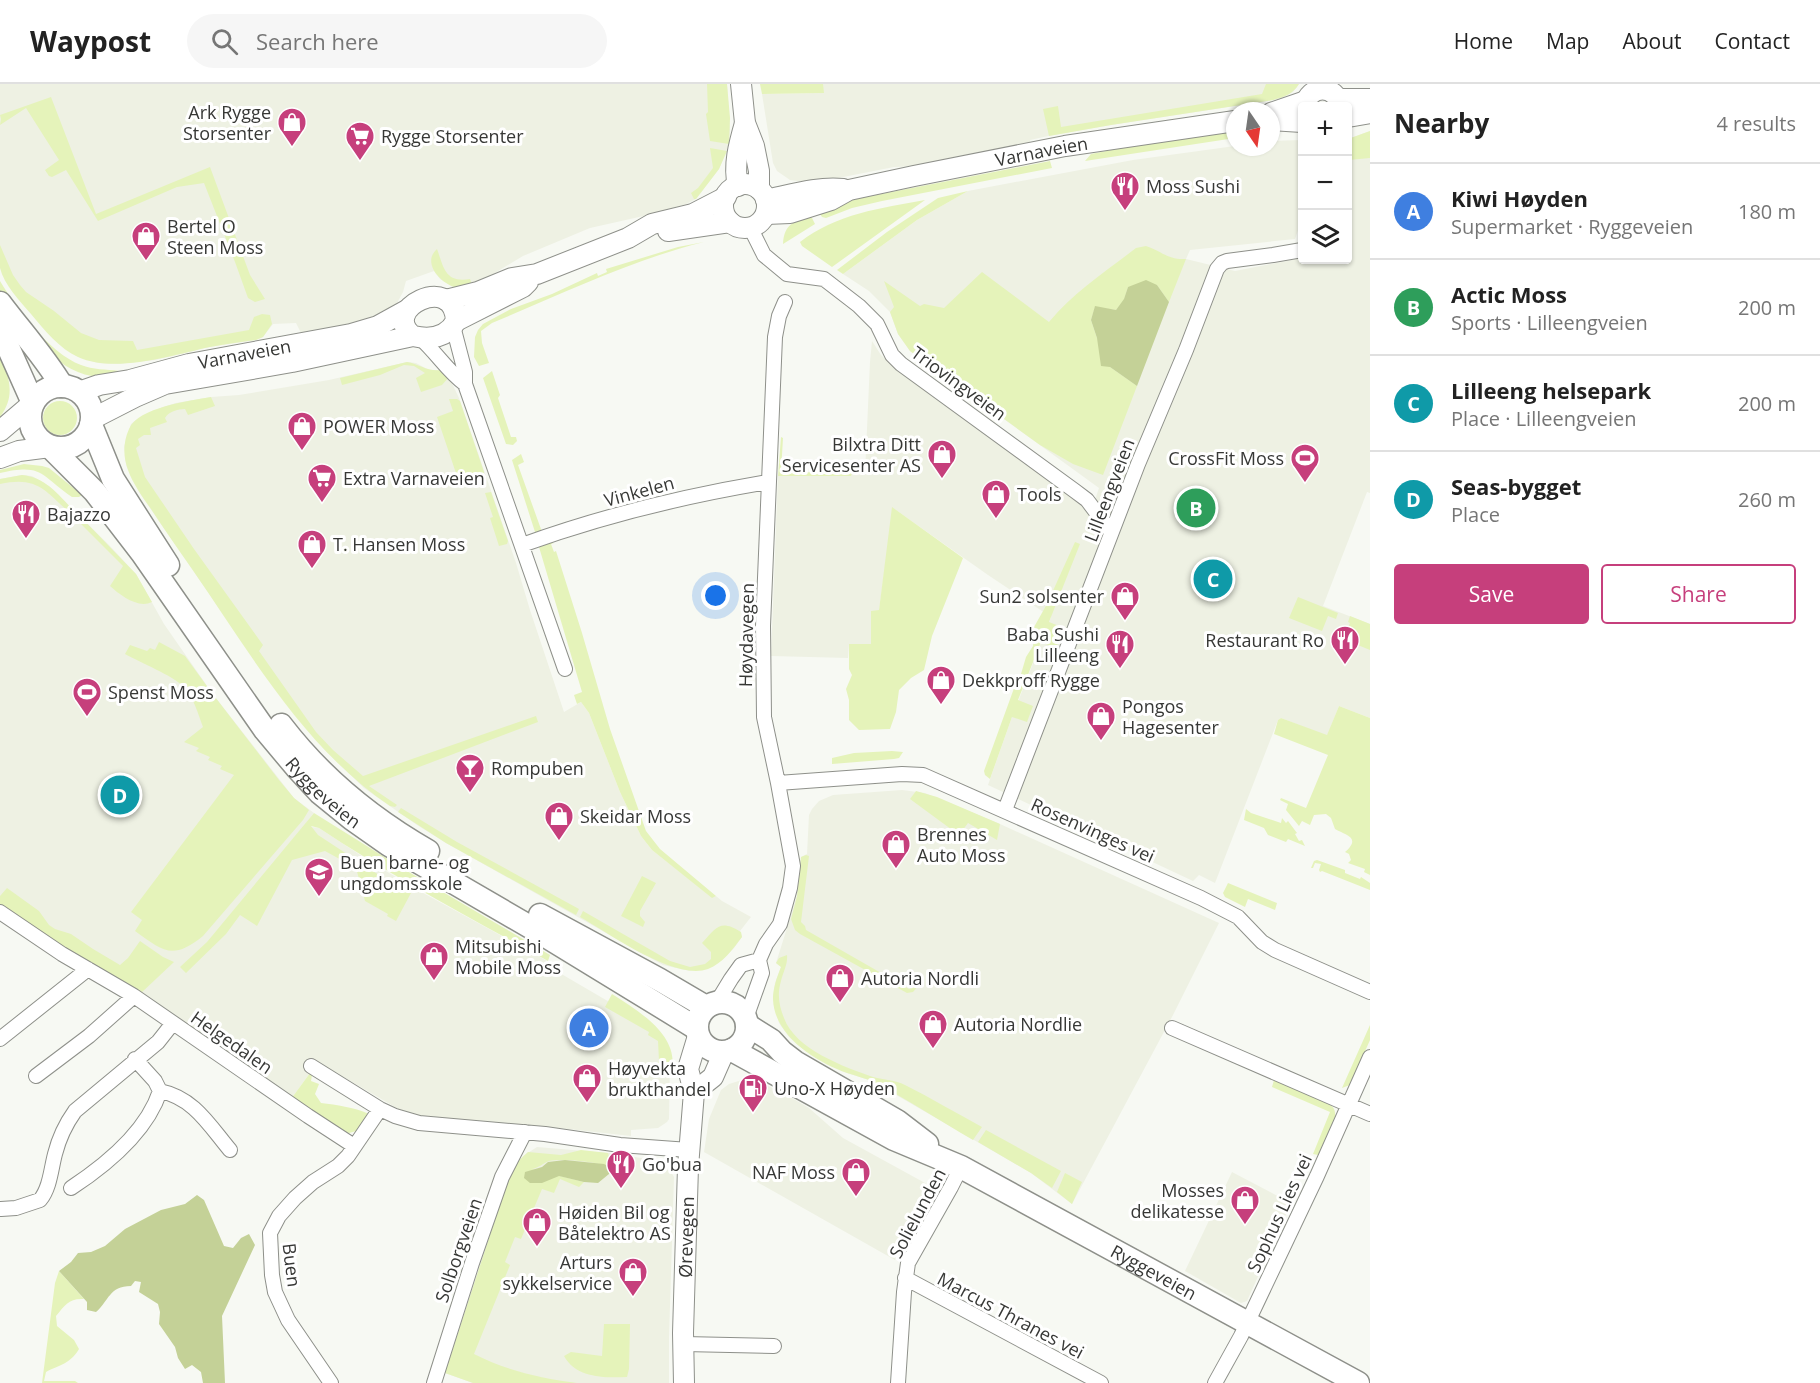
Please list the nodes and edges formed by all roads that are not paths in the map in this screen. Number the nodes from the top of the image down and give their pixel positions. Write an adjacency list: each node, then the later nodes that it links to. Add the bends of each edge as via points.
1 (741, 84): 11 (street)
2 (1336, 96): 3 (street, via 1319,90); 4 (street)
3 (1308, 97): 5 (street)
4 (1370, 99)
5 (1280, 109)
6 (1370, 113): 7 (street)
7 (1352, 116)
8 (1280, 121): 10 (street)
9 (1226, 122): 13 (street, Varnaveien, via 1065,146 849,190 790,213)
10 (1298, 122)
11 (745, 123): 12 (street); 13 (street, via 754,146)
12 (732, 192): 13 (street, via 747,184); 14 (street, via 724,211); 16 (street, Varnaveien, via 693,214 652,224)
13 (764, 201): 15 (street, via 760,222)
14 (730, 222): 15 (street); 16 (street, Varnaveien)
15 (750, 227): 34 (street, Triovingveien, via 764,255 787,274 824,279 859,306 877,324 892,355 901,364 1081,495)
16 (628, 238): 18 (street, Varnaveien)
17 (1298, 251): 34 (street, Lilleengveien, via 1227,261 1217,269)
18 (537, 274): 19 (street, Varnaveien, via 512,278); 23 (street, Varnaveien, via 523,287)
19 (446, 300): 22 (street, Varnaveien, via 422,298); 23 (street, via 453,307)
20 (785, 302): 33 (street, Høydavegen, via 775,337)
21 (0, 303): 27 (main road)
22 (407, 310): 25 (street, via 405,328); 27 (street, Varnaveien, via 378,326 351,334)
23 (454, 324): 25 (street, Varnaveien, via 437,337); 26 (street)
24 (0, 329): 28 (main road)
25 (416, 337): 26 (street); 29 (street, Varnaveien, via 165,384)
26 (465, 384): 35 (street)
27 (70, 389): 28 (main road, via 45,390); 29 (main road, via 89,404)
28 (33, 403): 30 (street); 31 (main road, via 30,424 34,434)
29 (92, 422): 31 (main road, via 80,442 60,449); 44 (main road, Ryggeveien, via 113,479 169,566 262,700 325,775 370,813 419,846)
30 (0, 430)
31 (50, 447): 32 (street); 48 (main road, Ryggeveien, via 95,492 265,730 320,793 389,845 544,935)
32 (0, 458)
33 (768, 482): 35 (street, Vinkelen, via 658,504); 37 (street, Høydavegen, via 764,717)
34 (1112, 532): 38 (street, Lilleengveien)
35 (522, 545): 36 (street)
36 (565, 669)
37 (778, 783): 38 (street, Rosenvinges vei, via 923,775); 40 (street, Høydavegen, via 793,866 780,924)
38 (1005, 810): 42 (street, Rosenvinges vei, via 1201,898 1238,917 1275,950)
39 (0, 912): 41 (street, Helgedalen)
40 (759, 960): 44 (street, via 741,965); 45 (street, Høydavegen, via 762,973)
41 (88, 969): 43 (street, Helgedalen); 49 (street)
42 (1370, 992)
43 (134, 996): 46 (street, Helgedalen); 54 (street)
44 (712, 1005): 45 (main road, via 735,1005); 48 (main road, via 701,1013)
45 (747, 1022): 50 (main road, via 744,1040); 64 (main road, Ryggeveien, via 788,1058 897,1121)
46 (173, 1023): 52 (street, via 158,1042); 61 (street, Helgedalen)
47 (1172, 1028): 57 (street)
48 (697, 1032): 50 (main road, via 708,1049); 56 (street, Ørevegen, via 688,1069)
49 (0, 1039)
50 (728, 1051): 56 (street, via 713,1077); 64 (main road, Ryggeveien, via 894,1139)
51 (1370, 1057): 57 (street, Sophus Lies vei)
52 (135, 1059): 55 (street); 66 (street, via 75,1111 65,1125 48,1186 40,1200)
53 (311, 1066): 58 (street)
54 (36, 1076)
55 (160, 1091): 62 (street, via 180,1097 194,1107); 65 (street, via 125,1145)
56 (694, 1092): 63 (street, Ørevegen)
57 (1348, 1104): 59 (street); 68 (street, Sophus Lies vei)
58 (380, 1109): 60 (street, via 419,1123); 61 (street, Buen)
59 (1370, 1114)
60 (517, 1128): 63 (street); 72 (street, Solborgveien)
61 (354, 1146): 71 (street, Buen, via 338,1166 295,1198 270,1233 275,1292 288,1320)
62 (230, 1150)
63 (689, 1150): 69 (street, Ørevegen)
64 (955, 1164): 67 (street, Solielunden, via 951,1187 908,1263); 68 (main road, Ryggeveien)
65 (71, 1188)
66 (0, 1210)
67 (905, 1278): 74 (street, Solielunden); 75 (street, Marcus Thranes vei)
68 (1247, 1323): 76 (street, Sophus Lies vei); 77 (main road, Ryggeveien)
69 (684, 1344): 70 (street); 73 (street, Ørevegen)
70 (774, 1346)
71 (331, 1383)
72 (434, 1383)
73 (684, 1383)
74 (898, 1383)
75 (1101, 1383)
76 (1215, 1383)
77 (1358, 1383)

